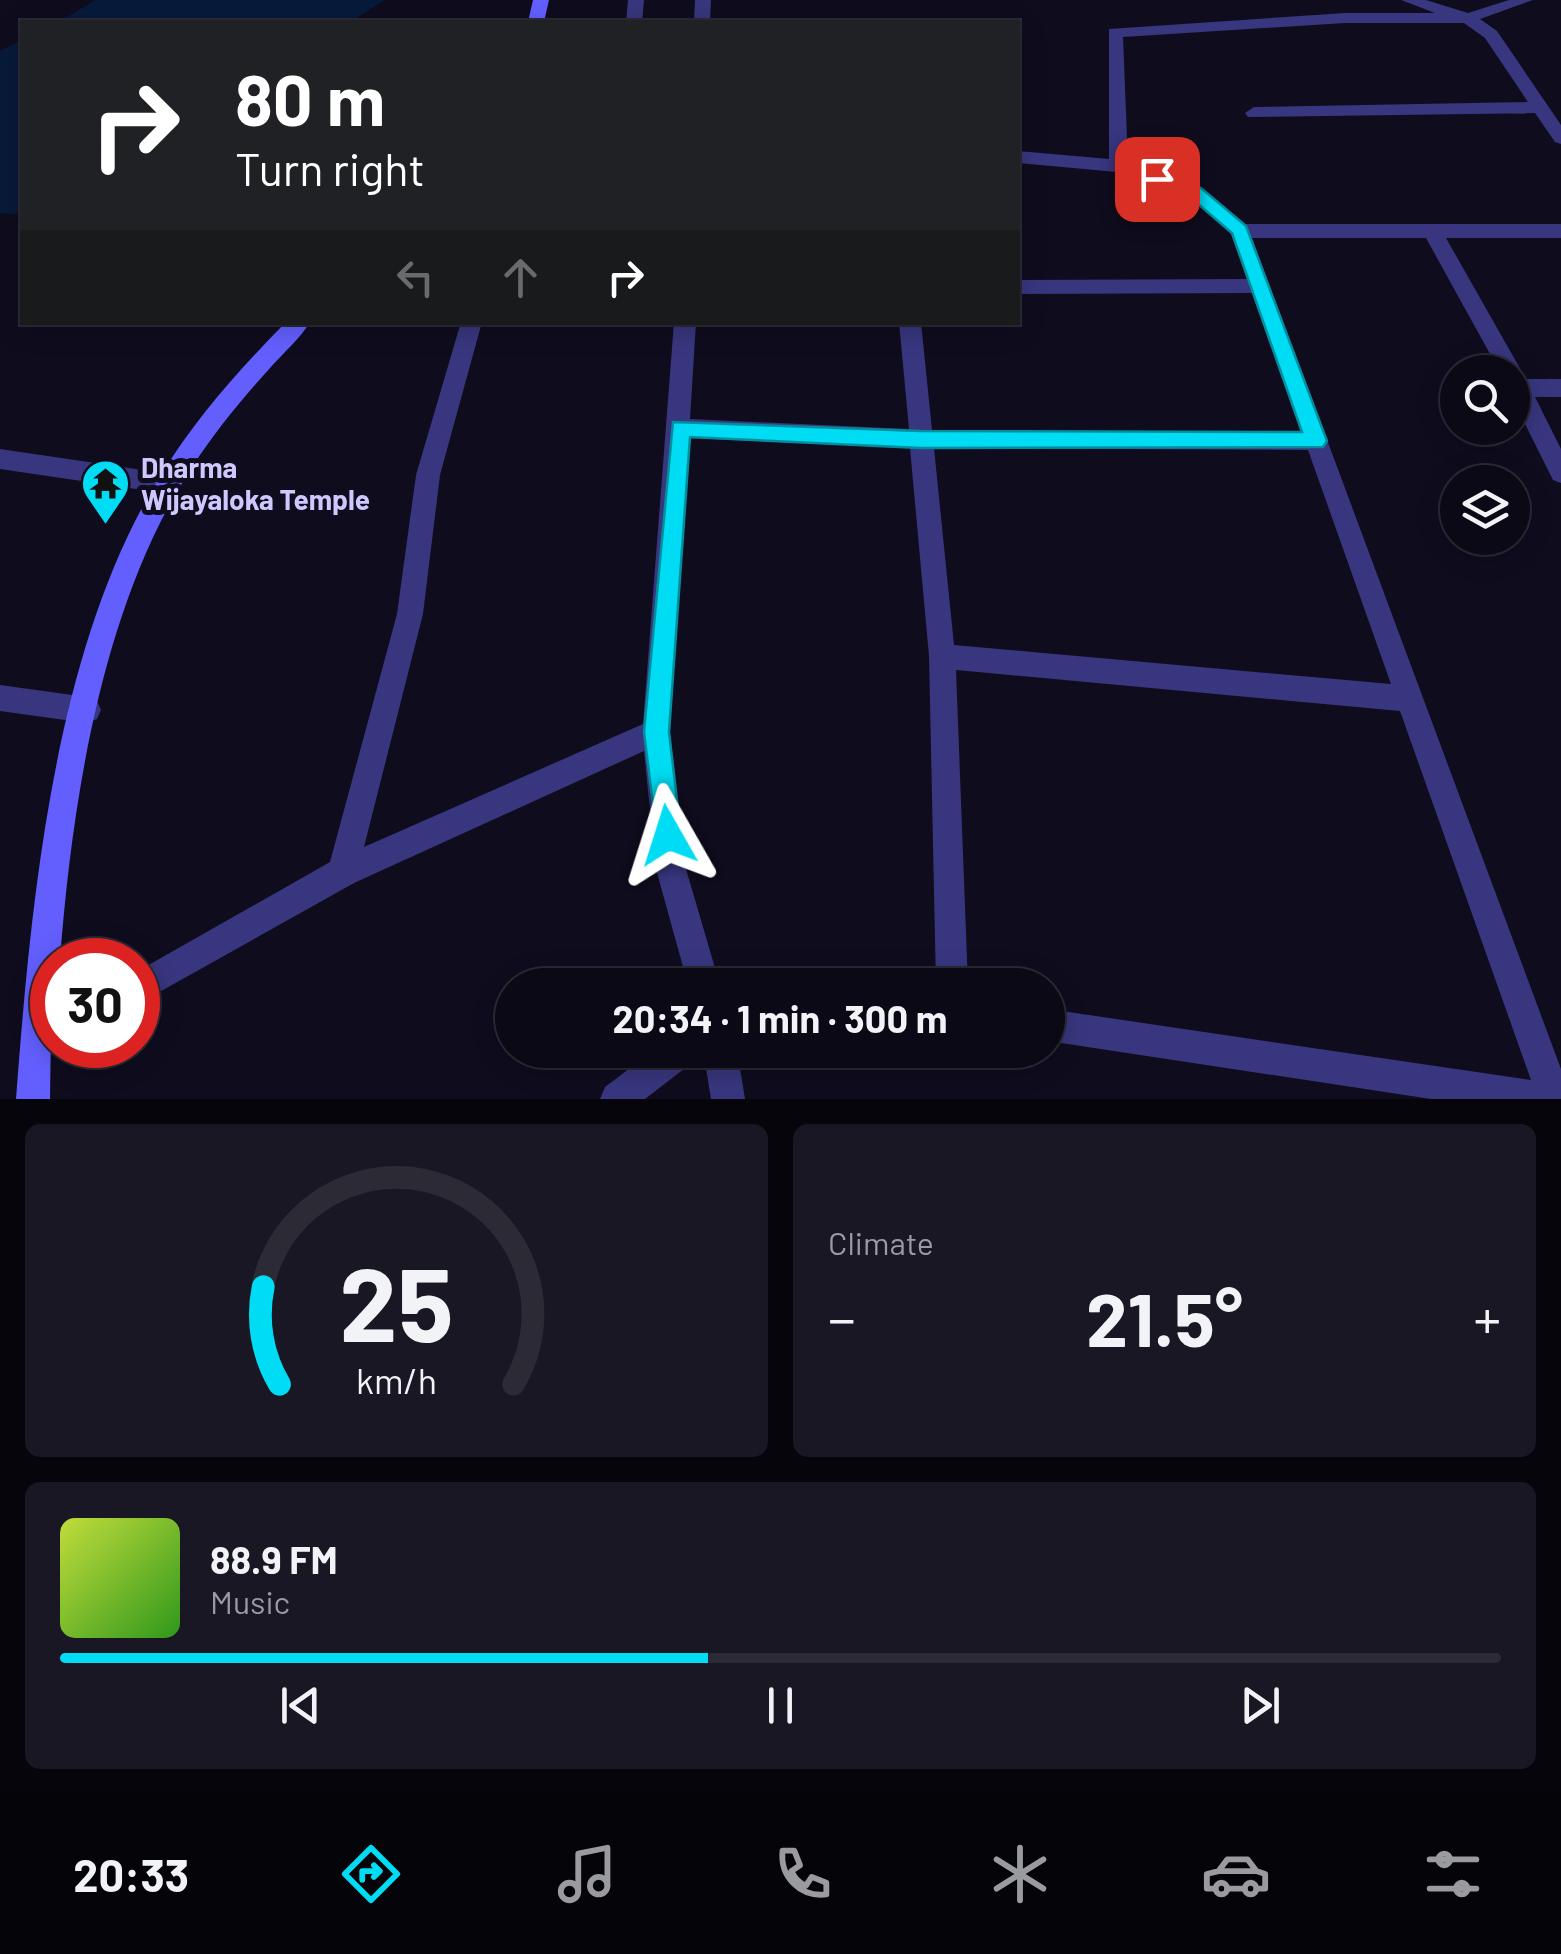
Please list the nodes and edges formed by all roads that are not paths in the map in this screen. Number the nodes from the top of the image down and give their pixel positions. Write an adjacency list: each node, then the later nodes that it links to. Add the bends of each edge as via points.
1 (1409, 0): 3 (street)
2 (1525, 0): 3 (street)
3 (1468, 18): 4 (street, via 1491,35); 8 (street, via 1345,18 1115,33)
4 (1540, 107): 5 (street); 6 (street)
5 (1254, 113)
6 (1561, 138)
7 (1020, 156): 8 (street)
8 (1119, 166): 9 (street, via 1195,192)
9 (1240, 230): 10 (street); 12 (street)
10 (1432, 231): 11 (street); 18 (street)
11 (1561, 231)
12 (1260, 286): 13 (street); 24 (street)
13 (1020, 287)
14 (297, 325): 27 (main road, via 250,372)
15 (471, 325): 33 (street, via 428,476 410,614)
16 (685, 325): 22 (street)
17 (910, 325): 23 (street)
18 (1501, 355)
19 (1530, 382): 20 (street)
20 (1561, 388)
21 (1530, 411): 26 (street)
22 (680, 428): 23 (street); 32 (street)
23 (920, 439): 24 (street); 28 (street)
24 (1316, 441): 30 (street)
25 (0, 460): 27 (street)
26 (1561, 473)
27 (170, 484): 31 (main road, via 113,604)
28 (942, 656): 30 (street); 36 (street)
29 (0, 698): 31 (street)
30 (1410, 698): 46 (street)
31 (86, 710): 34 (main road, via 66,789)
32 (656, 732): 33 (street); 35 (street, via 671,870)
33 (343, 872): 37 (street)
34 (46, 938)
35 (699, 968)
36 (951, 968)
37 (160, 976)
38 (1065, 1028): 45 (street)
39 (39, 1068): 42 (main road)
40 (657, 1068): 43 (street)
41 (723, 1068): 44 (street)
42 (33, 1099)
43 (617, 1099)
44 (728, 1099)
45 (1544, 1099)
46 (1555, 1099)

